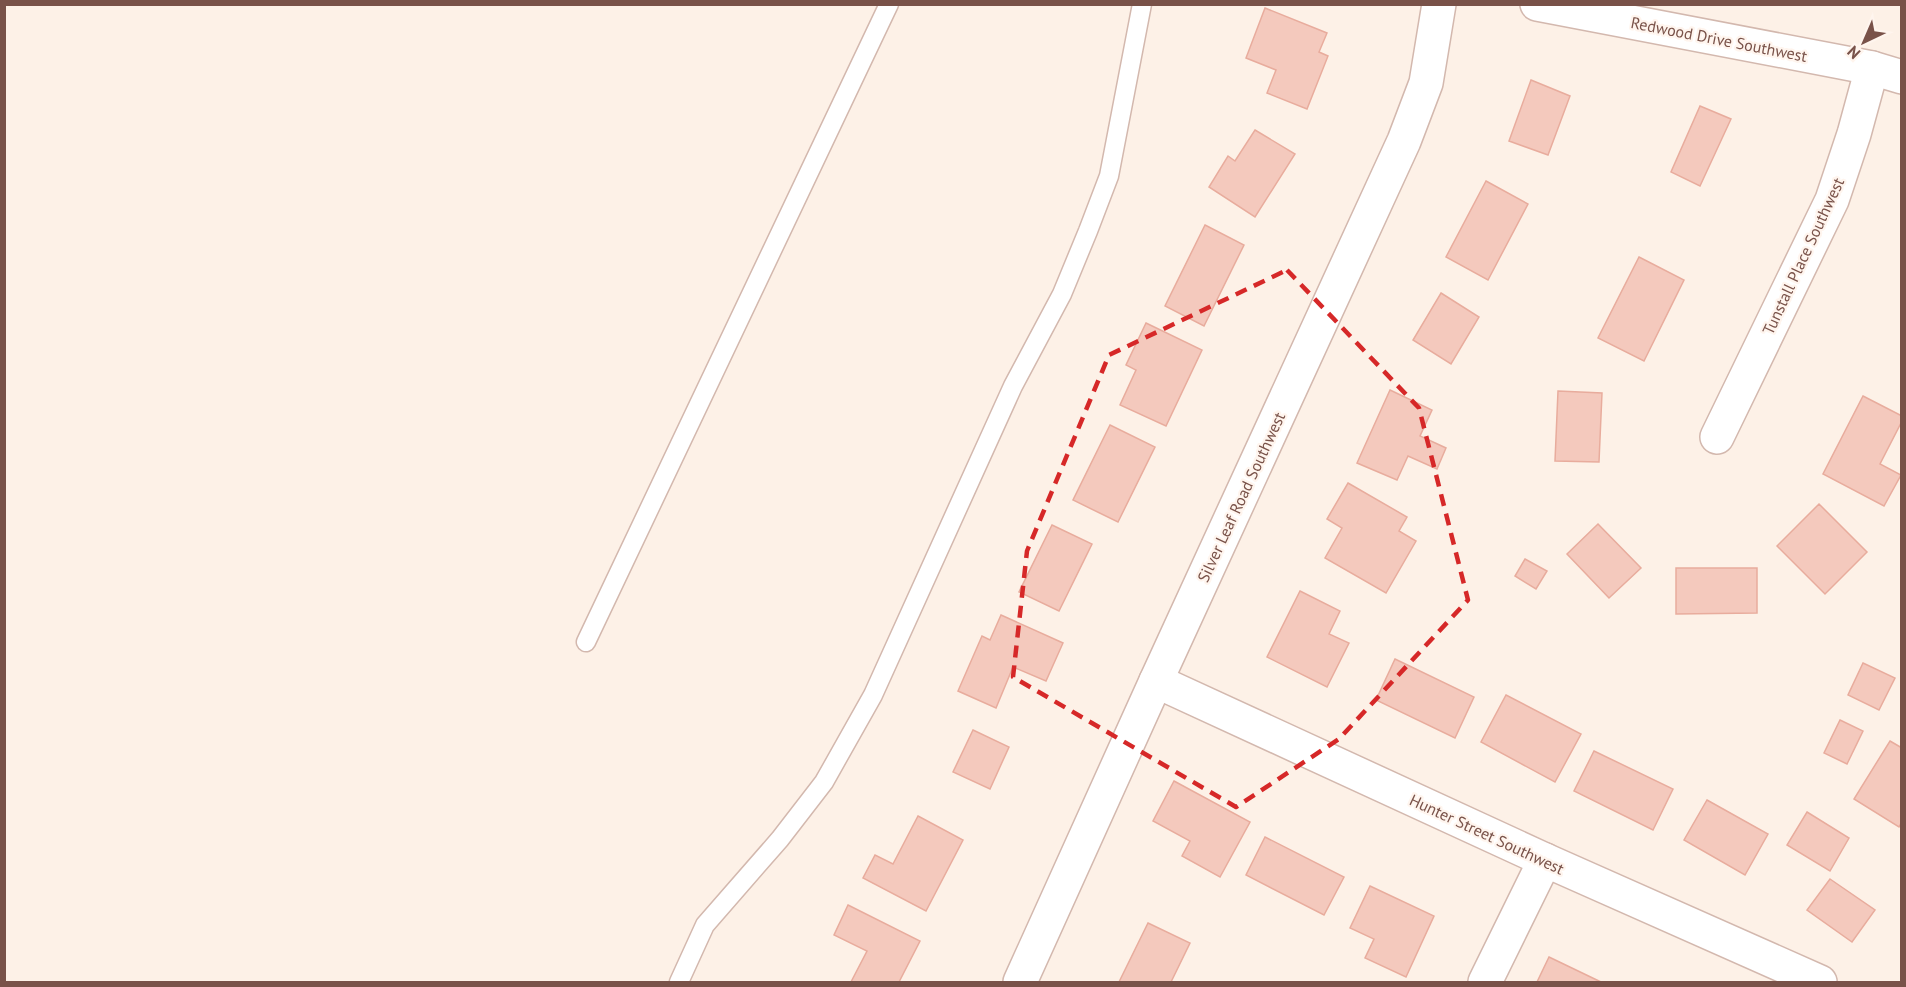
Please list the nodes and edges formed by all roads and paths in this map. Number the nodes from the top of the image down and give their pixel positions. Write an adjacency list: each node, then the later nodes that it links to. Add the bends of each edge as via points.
1 (889, 4): 7 (lane)
2 (1143, 4): 10 (lane, via 1109,176 1092,220 1062,294 1013,386 873,694 824,782 705,925)
3 (1439, 4): 8 (street, Silver Leaf Road Southwest, via 1426,82 1404,141)
4 (1537, 4): 5 (street, Redwood Drive Southwest)
5 (1887, 72): 6 (street, Tunstall Place Southwest, via 1854,134 1832,200)
6 (1717, 437)
7 (586, 642)
8 (1156, 681): 9 (street, Hunter Street Southwest); 11 (street, Silver Leaf Road Southwest)
9 (1545, 860): 12 (street); 13 (street, Hunter Street Southwest)
10 (679, 982)
11 (1020, 982)
12 (1485, 982)
13 (1820, 982)

